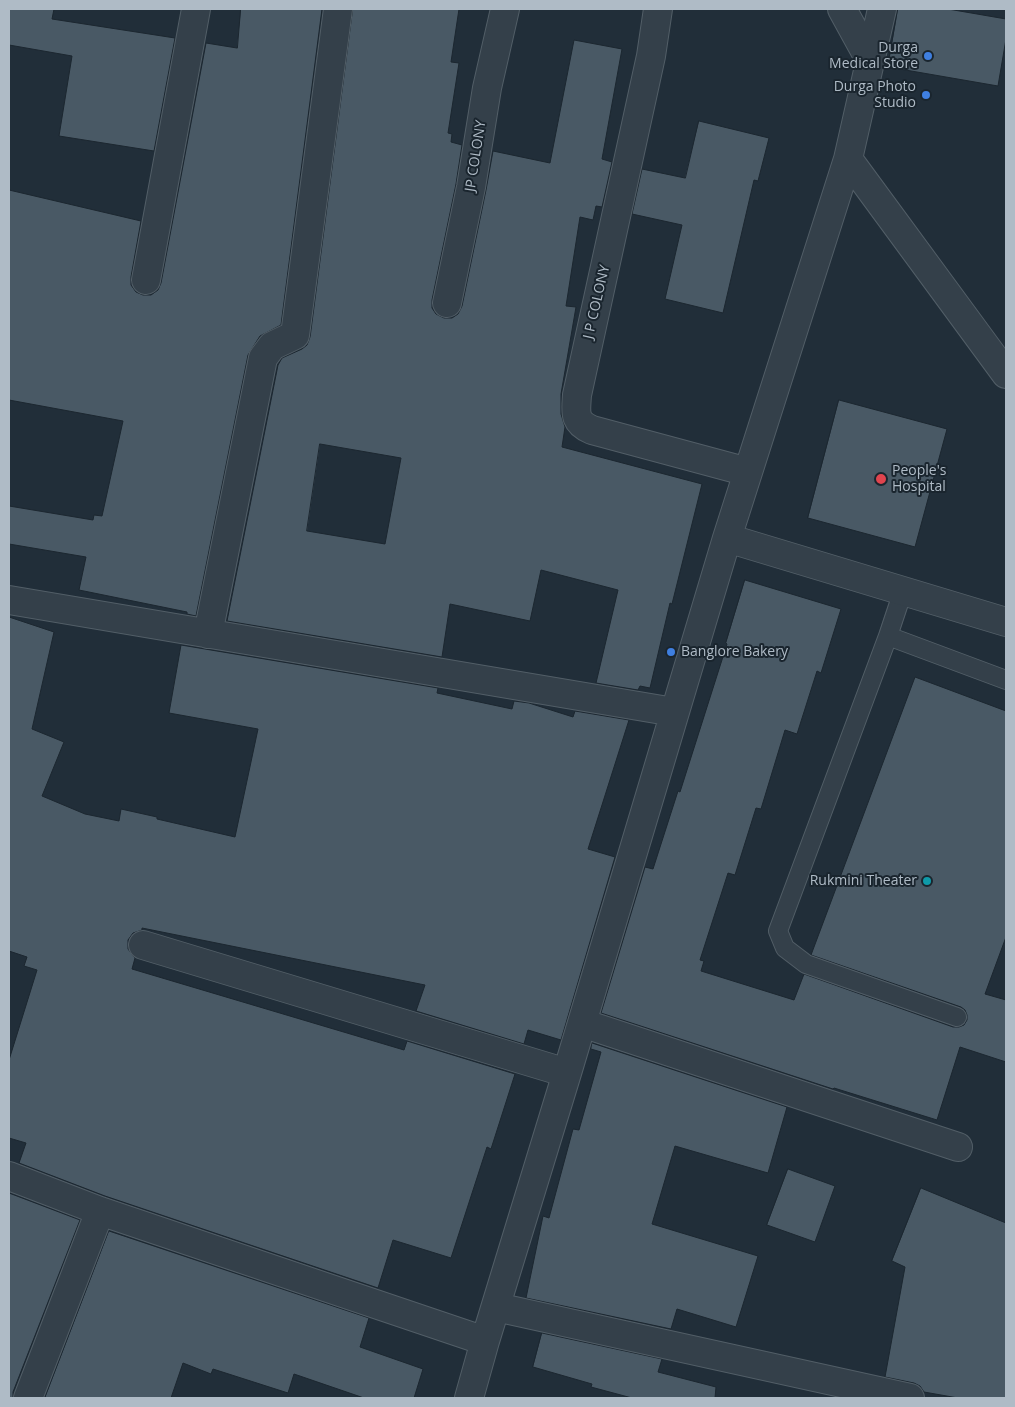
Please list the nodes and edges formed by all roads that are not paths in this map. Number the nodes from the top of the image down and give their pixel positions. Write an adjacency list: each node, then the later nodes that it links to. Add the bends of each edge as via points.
1 (196, 9): 9 (street)
2 (338, 9): 17 (street, via 294,335 272,346 263,358)
3 (505, 9): 10 (street, JP COLONY)
4 (658, 9): 12 (street, J P COLONY, via 651,56 577,394 576,416 592,430)
5 (842, 9): 7 (street)
6 (882, 9): 7 (street)
7 (870, 60): 8 (street)
8 (848, 159): 11 (street); 12 (street)
9 (146, 280)
10 (447, 303)
11 (1006, 374)
12 (748, 472): 13 (street)
13 (727, 538): 14 (street); 20 (street)
14 (903, 591): 16 (street); 18 (lane)
15 (9, 600): 17 (street)
16 (1006, 622)
17 (208, 634): 20 (street)
18 (888, 636): 19 (lane); 22 (lane, via 778,931 785,948 806,964)
19 (1006, 680)
20 (674, 712): 23 (street)
21 (143, 944): 24 (street)
22 (958, 1017)
23 (582, 1022): 24 (street); 25 (street)
24 (567, 1073): 28 (street)
25 (958, 1147)
26 (9, 1176): 27 (street)
27 (100, 1211): 29 (street); 30 (street)
28 (496, 1307): 29 (street); 32 (street)
29 (485, 1341): 31 (street)
30 (28, 1398)
31 (469, 1398)
32 (910, 1398)

